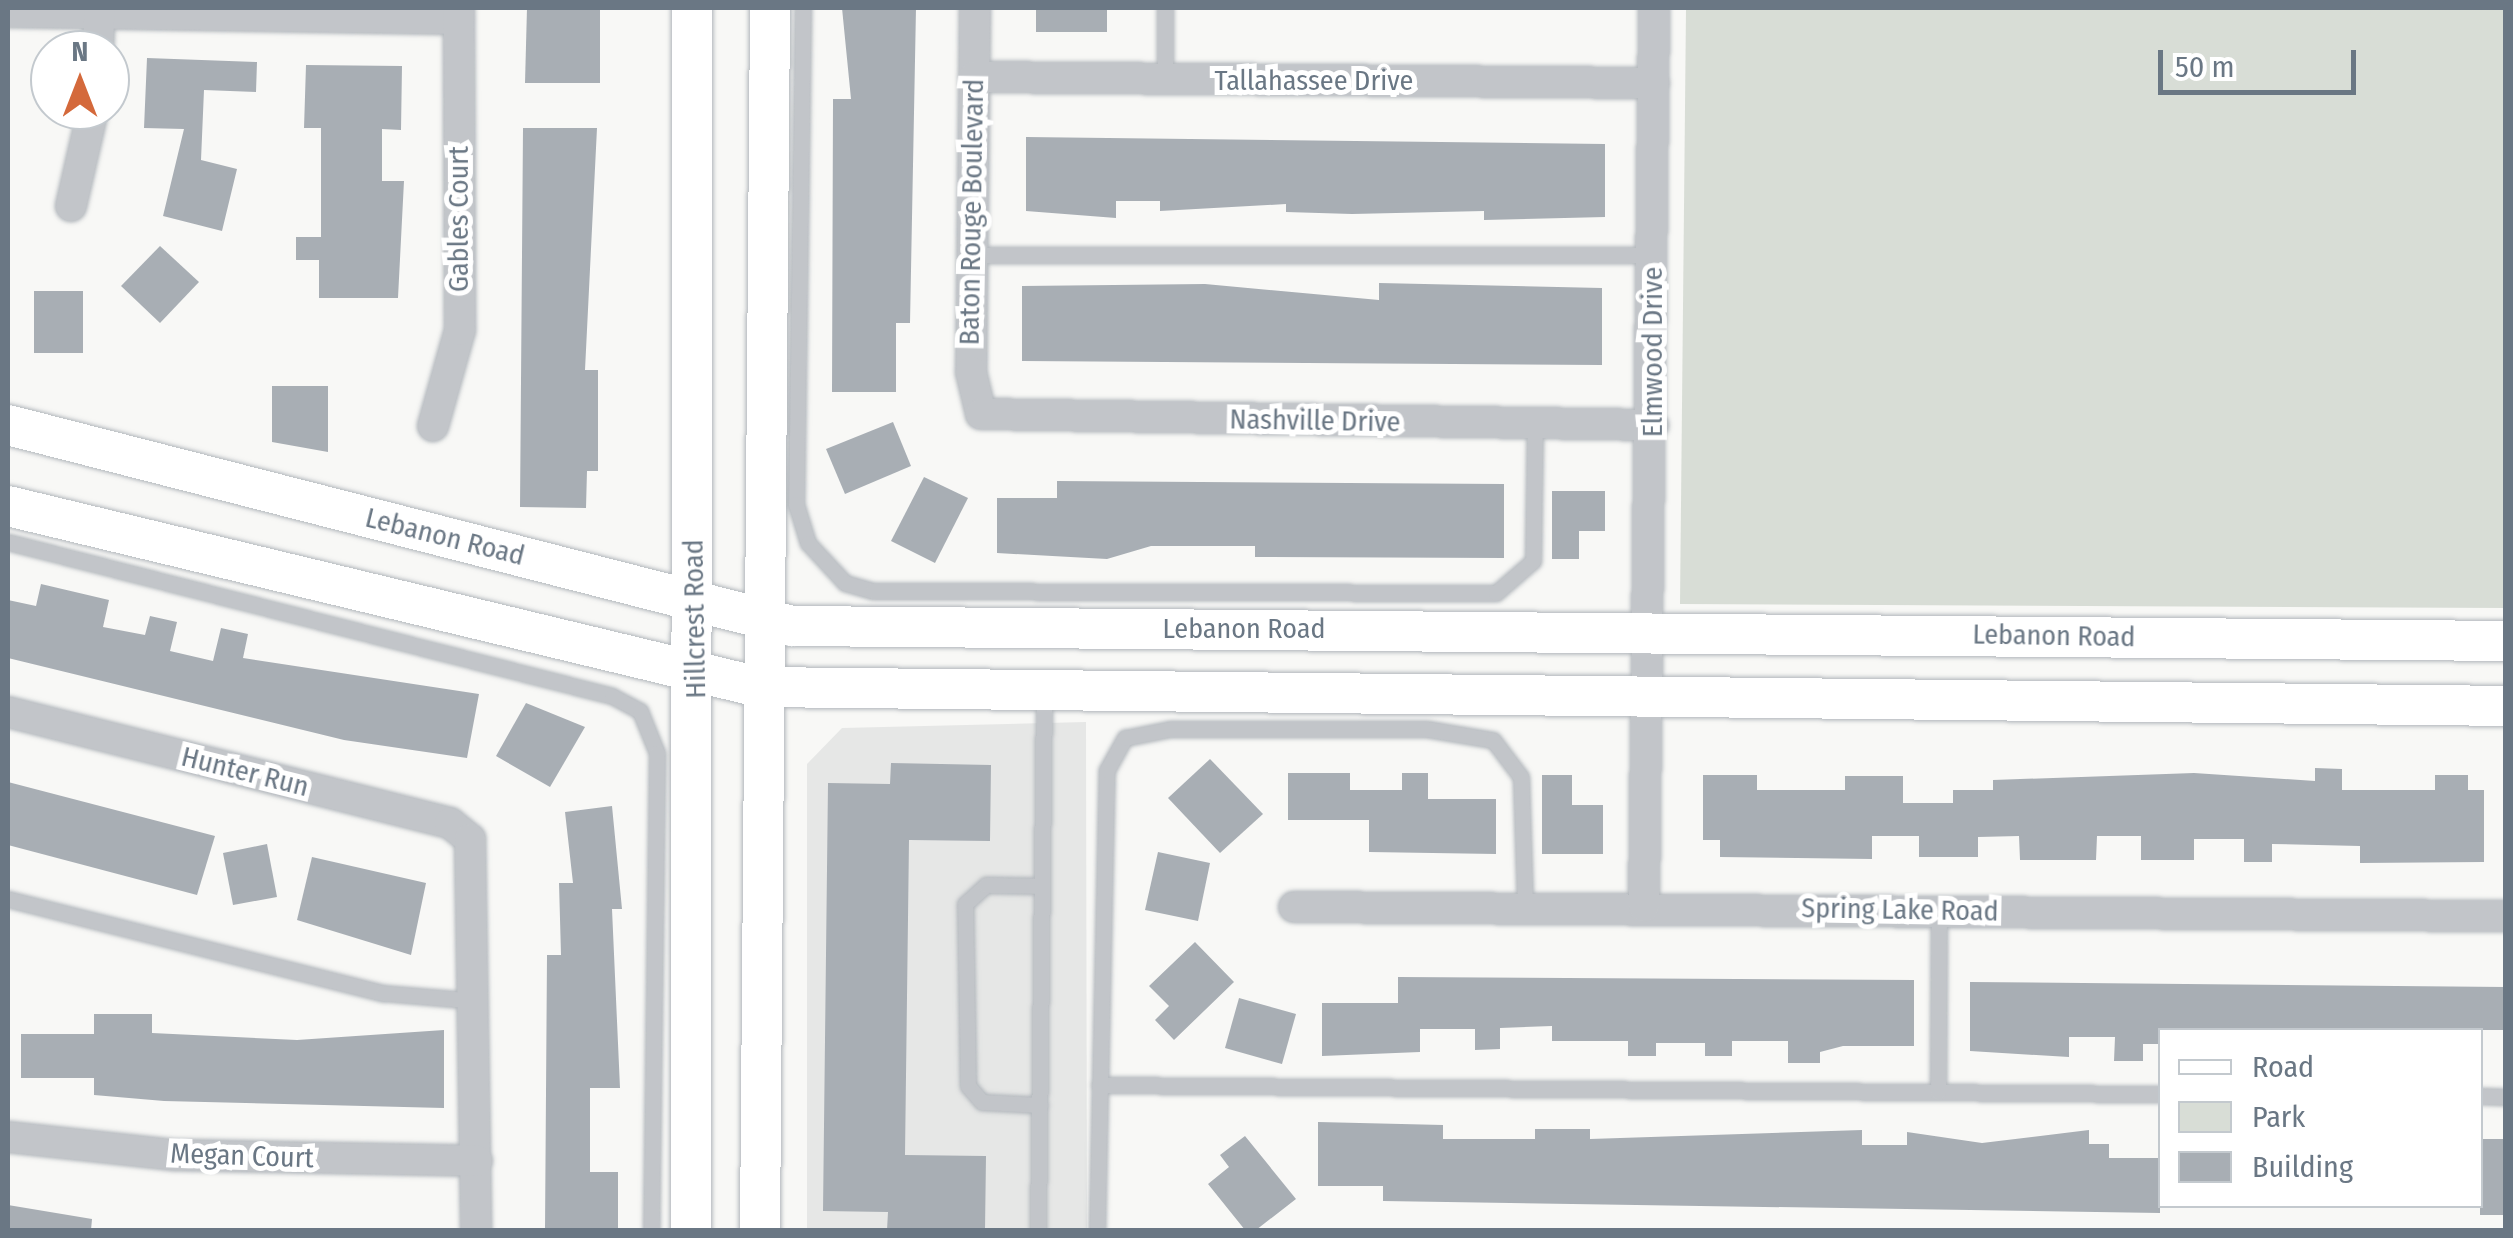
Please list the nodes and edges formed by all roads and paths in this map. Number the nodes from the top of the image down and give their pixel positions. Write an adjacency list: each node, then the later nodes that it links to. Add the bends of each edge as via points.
1 (692, 8): 25 (main road, Hillcrest Road)
2 (770, 8): 26 (main road)
3 (803, 8): 22 (lane, via 796,504 808,542 846,583 874,591 1496,593 1533,561)
4 (975, 8): 11 (street, Baton Rouge Boulevard)
5 (1165, 8): 12 (lane)
6 (1654, 8): 13 (street, Elmwood Drive)
7 (8, 12): 9 (street)
8 (459, 13): 9 (street); 21 (street, Gables Court, via 460,330)
9 (100, 14): 10 (street)
10 (99, 30)
11 (974, 77): 12 (street, Tallahassee Drive); 16 (street, Baton Rouge Boulevard)
12 (1165, 80): 13 (street, Tallahassee Drive)
13 (1654, 82): 17 (street, Elmwood Drive)
14 (88, 130): 15 (street)
15 (71, 206)
16 (974, 255): 17 (lane); 18 (street, Baton Rouge Boulevard, via 971,394)
17 (1654, 255): 20 (street, Elmwood Drive)
18 (981, 414): 22 (street, Nashville Drive)
19 (8, 425): 25 (main road, Lebanon Road)
20 (1653, 425): 22 (street, Nashville Drive); 27 (street, Elmwood Drive)
21 (433, 426)
22 (1536, 426)
23 (8, 506): 29 (main road)
24 (8, 542): 50 (lane, via 612,696 640,711 657,753)
25 (694, 600): 26 (main road, Lebanon Road); 29 (main road, Hillcrest Road)
26 (761, 620): 27 (main road, Lebanon Road); 30 (main road)
27 (1649, 631): 28 (main road, Lebanon Road); 32 (street, Elmwood Drive)
28 (2506, 641)
29 (698, 677): 30 (main road); 51 (main road, Hillcrest Road)
30 (759, 687): 31 (main road); 52 (main road)
31 (1044, 692): 32 (main road); 35 (lane)
32 (1648, 697): 33 (main road); 39 (street, Elmwood Drive)
33 (2506, 706)
34 (8, 712): 42 (street, Hunter Run, via 450,823 474,846)
35 (1042, 886): 46 (lane); 46 (lane, via 986,884 965,904 968,1086 982,1102)
36 (8, 899): 42 (lane, via 383,992)
37 (1294, 907): 38 (street, Spring Lake Road)
38 (1525, 907): 39 (street, Spring Lake Road); 43 (lane, via 1521,776 1493,740 1427,729 1170,729 1125,738 1107,770)
39 (1644, 907): 40 (street, Spring Lake Road)
40 (1939, 911): 41 (street, Spring Lake Road); 44 (lane)
41 (2506, 916)
42 (477, 1001): 48 (street)
43 (1099, 1085): 44 (lane); 54 (lane)
44 (1938, 1092): 45 (lane)
45 (2158, 1094)
46 (1040, 1106): 53 (lane)
47 (8, 1136): 48 (street, Megan Court, via 175,1155)
48 (477, 1161): 49 (street)
49 (476, 1230)
50 (652, 1230)
51 (691, 1230)
52 (760, 1230)
53 (1038, 1230)
54 (1098, 1230)

